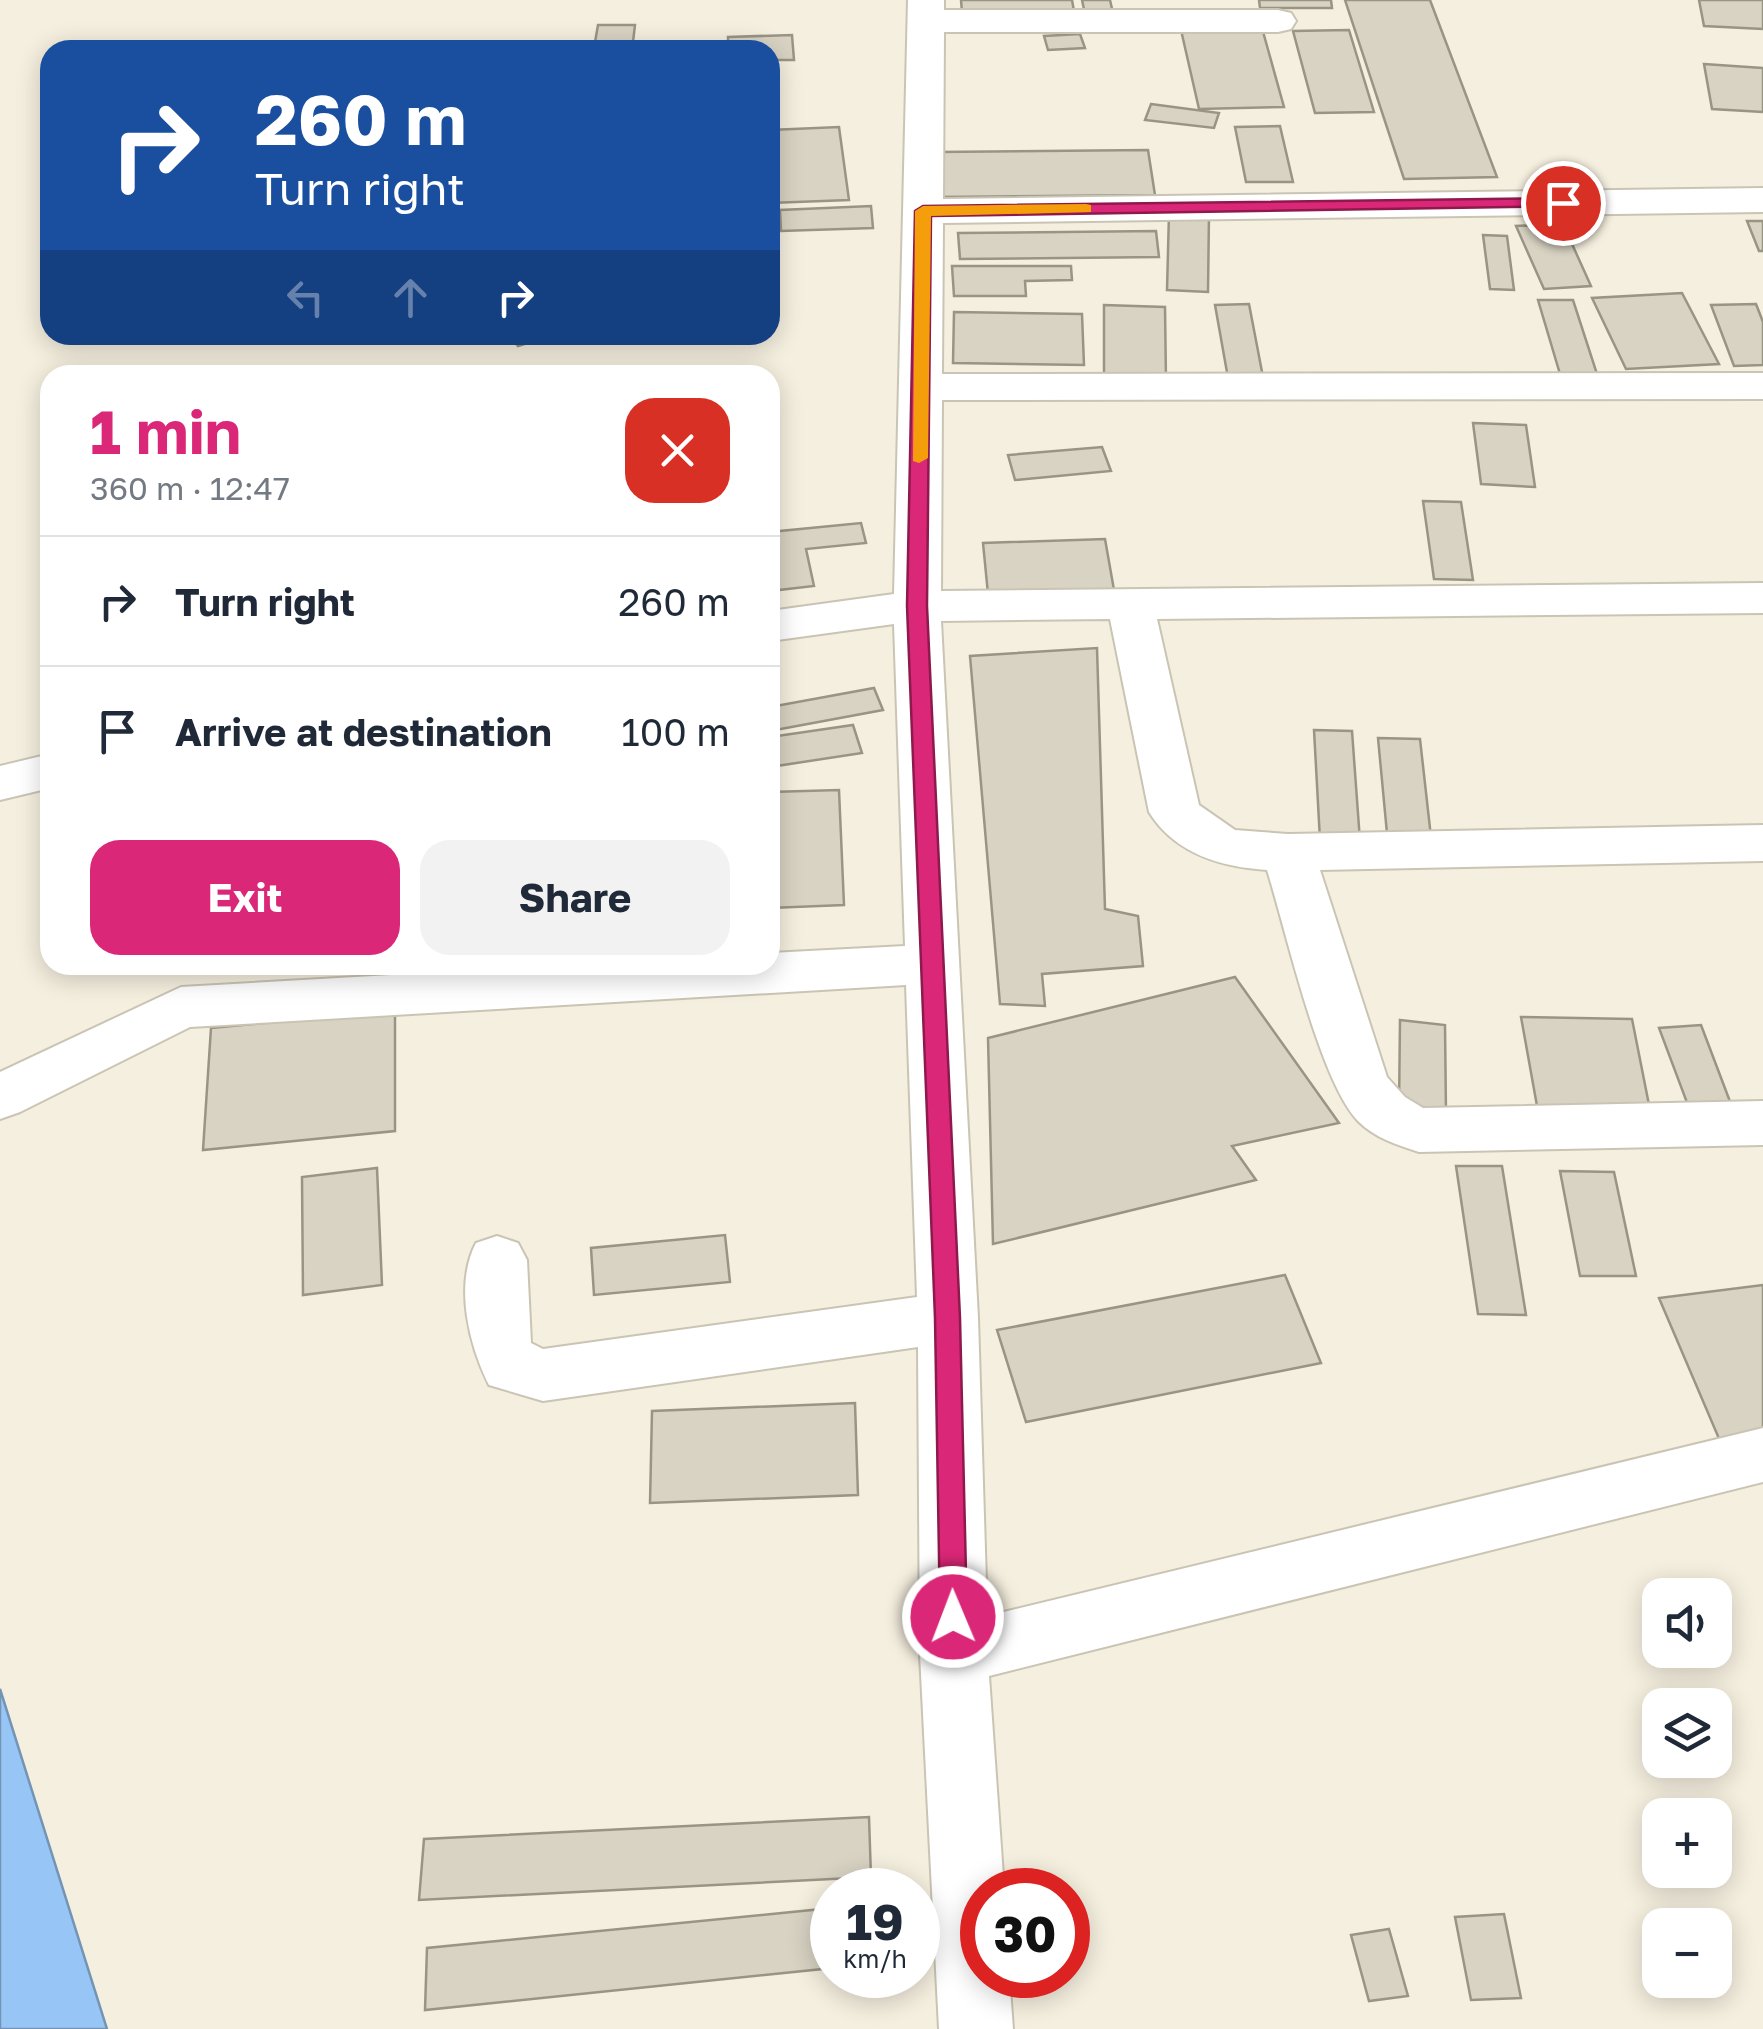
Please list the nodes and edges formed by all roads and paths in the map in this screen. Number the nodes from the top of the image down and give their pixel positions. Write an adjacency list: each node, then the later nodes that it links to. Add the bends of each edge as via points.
1 (926, 10): 2 (street); 4 (street)
2 (1278, 21)
3 (1763, 200): 4 (street)
4 (923, 211): 6 (street)
5 (1763, 386): 6 (street)
6 (920, 387): 9 (street)
7 (1763, 598): 8 (street)
8 (1130, 604): 9 (street); 14 (street, via 1175,812 1214,844)
9 (917, 606): 10 (street); 15 (street)
10 (780, 625)
11 (40, 773): 12 (street)
12 (0, 783)
13 (1763, 843): 14 (street)
14 (1288, 852): 19 (street, via 1361,1082 1399,1124 1419,1130)
15 (932, 964): 16 (street); 21 (street)
16 (780, 973)
17 (740, 975): 18 (street, via 180,1007)
18 (0, 1097)
19 (1763, 1123)
20 (497, 1260): 21 (street, via 500,1344 511,1367 543,1375)
21 (948, 1318): 23 (street)
22 (1763, 1455): 23 (street)
23 (954, 1654): 24 (street)
24 (976, 2029)

